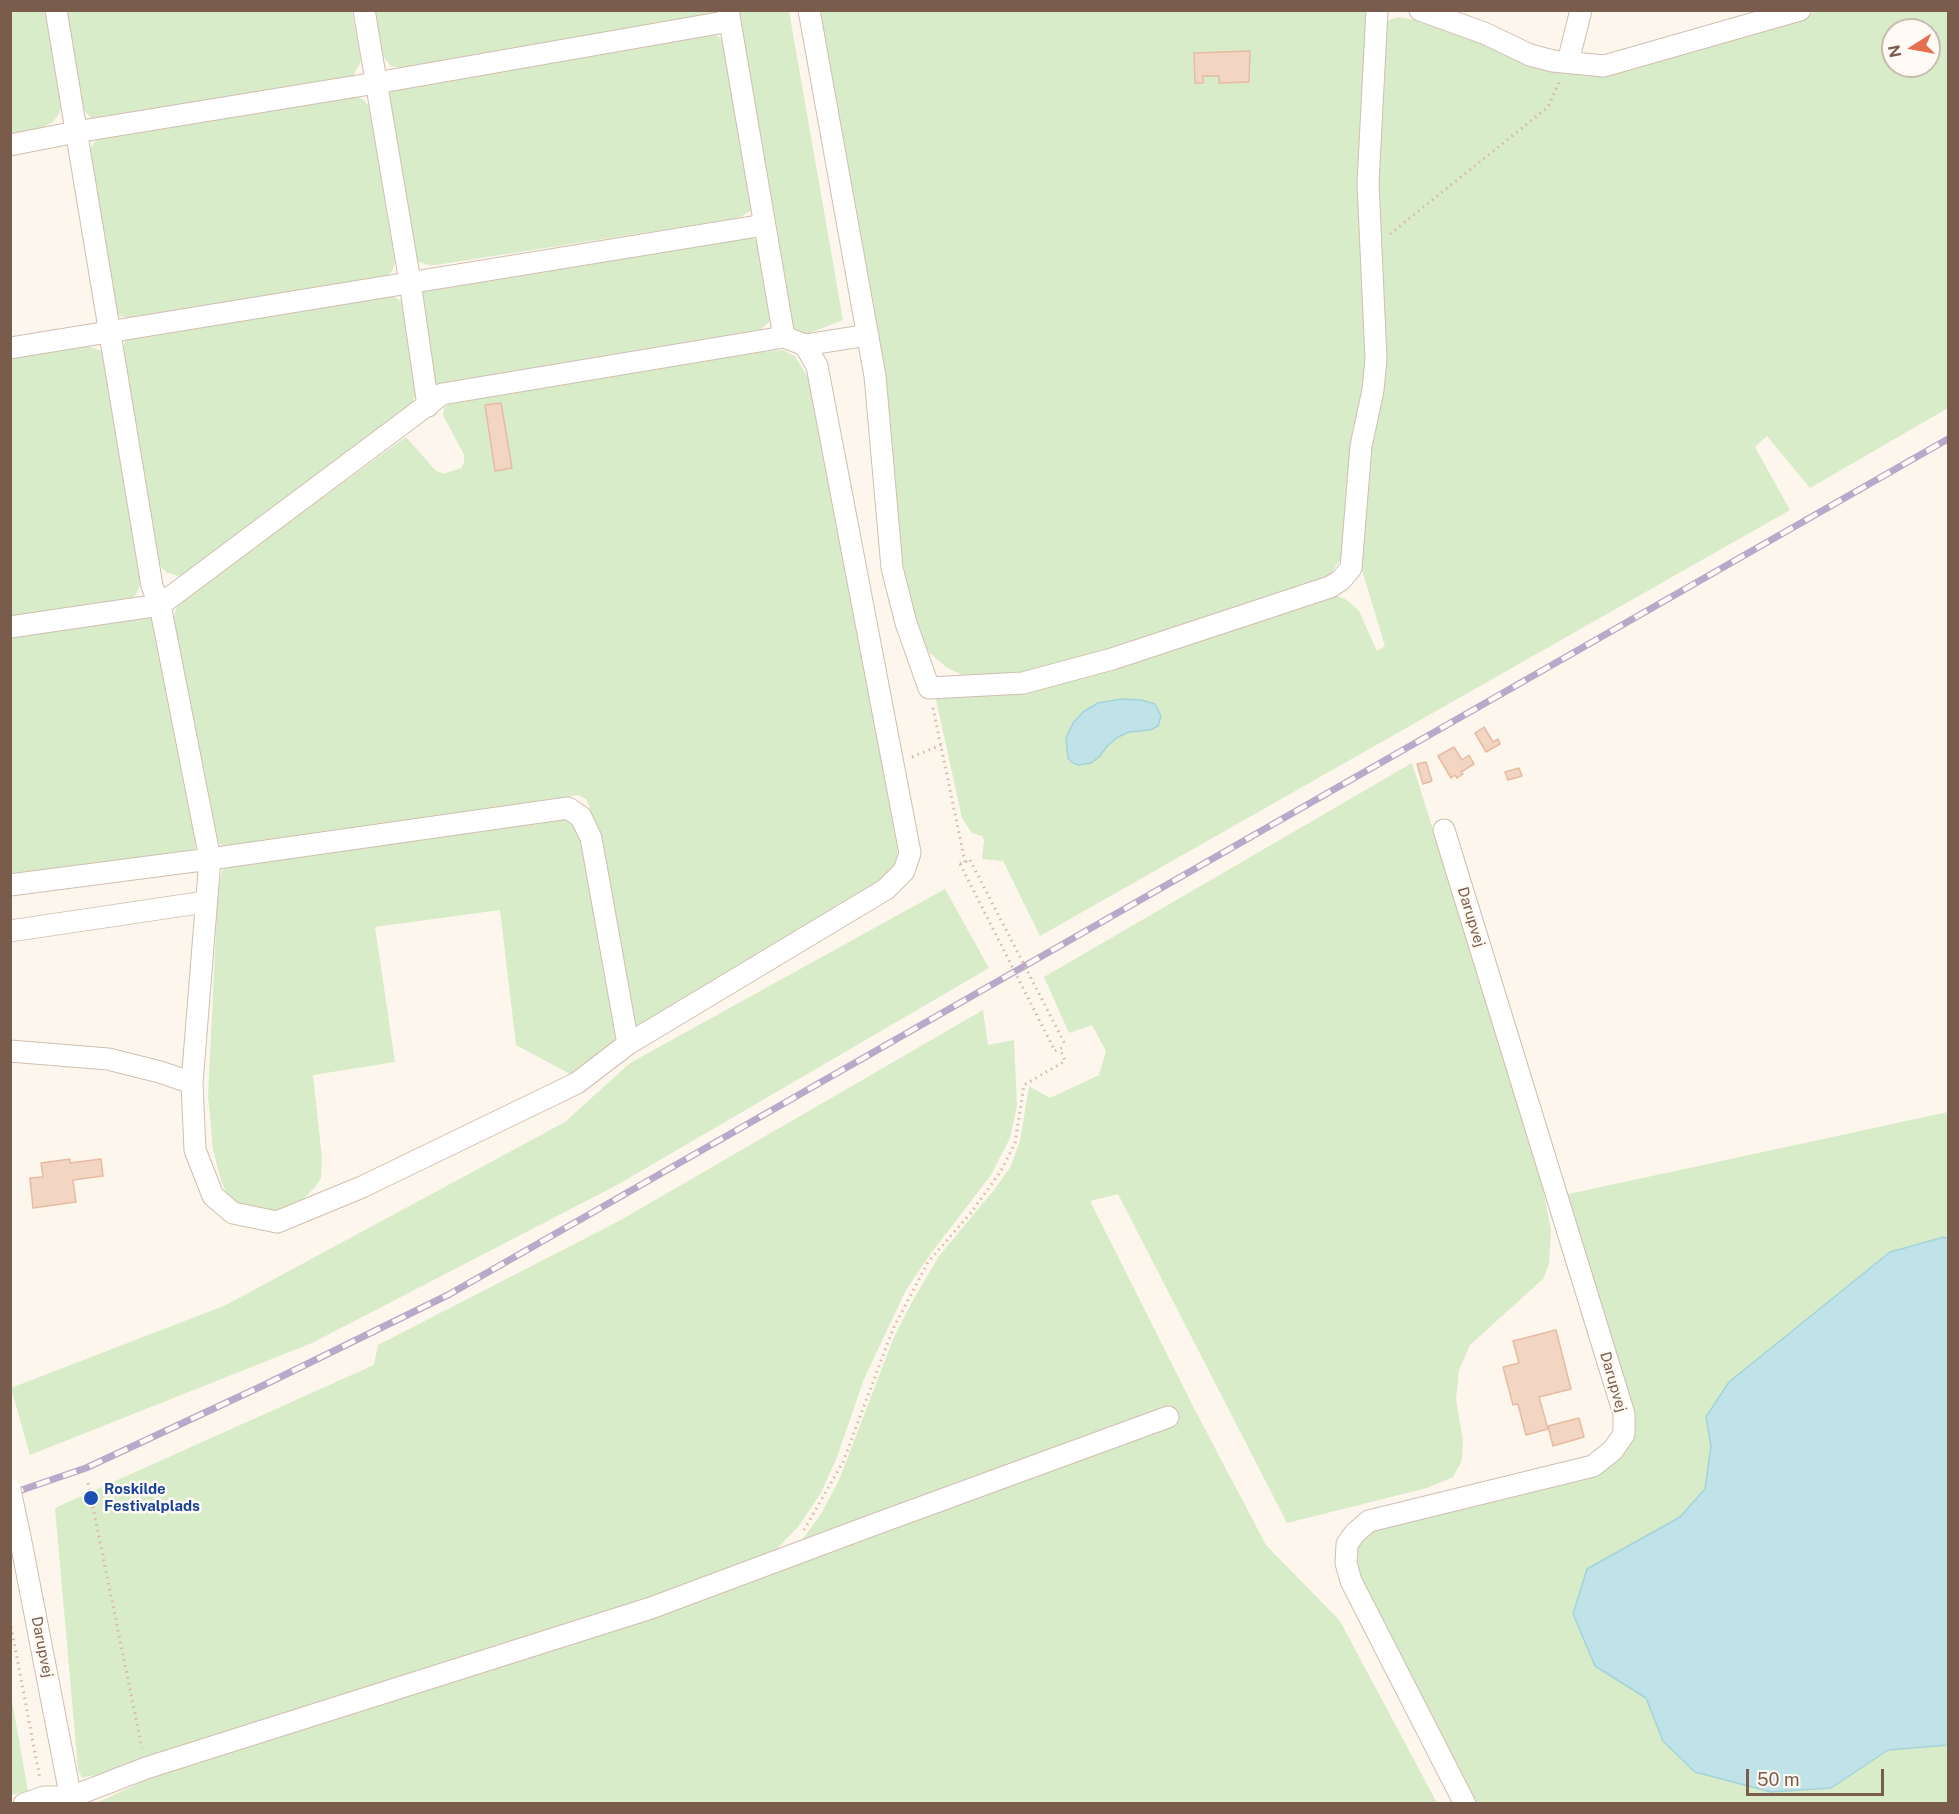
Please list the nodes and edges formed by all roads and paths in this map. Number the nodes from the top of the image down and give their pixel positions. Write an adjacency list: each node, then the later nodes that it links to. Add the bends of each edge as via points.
1 (56, 10): 11 (street)
2 (364, 10): 10 (street)
3 (808, 10): 17 (street)
4 (1377, 10): 14 (street, via 1368,183)
5 (1420, 10): 9 (street, via 1484,33 1530,56)
6 (1581, 10): 9 (street)
7 (1800, 10): 9 (street, via 1604,66)
8 (729, 16): 10 (street); 13 (street)
9 (1568, 62): 14 (path, via 1548,107 1390,234)
10 (376, 83): 11 (street); 15 (street)
11 (76, 132): 12 (street); 16 (street)
12 (10, 145)
13 (764, 225): 15 (street); 18 (street)
14 (1371, 238): 24 (street, via 1377,359 1361,446 1351,568 1341,580 1330,588 1112,659 1023,683)
15 (410, 282): 16 (street); 21 (street)
16 (110, 330): 20 (street); 22 (street, via 152,586)
17 (868, 335): 19 (street); 24 (street, via 892,568)
18 (784, 337): 19 (street); 21 (street, via 442,394)
19 (805, 345): 26 (street, via 817,366)
20 (10, 348)
21 (428, 406): 22 (street)
22 (160, 605): 23 (street); 28 (street)
23 (10, 627)
24 (929, 688): 25 (path)
25 (941, 745): 26 (path); 29 (path)
26 (893, 764): 33 (street, via 910,853 904,871 886,890)
27 (1444, 830): 45 (street, Darupvej, via 1623,1414 1624,1434 1613,1450 1593,1466 1369,1521 1347,1544 1346,1563 1351,1581)
28 (210, 859): 30 (street); 31 (street); 33 (street, via 568,808 581,817 591,837)
29 (965, 862): 34 (path, bridge, via 970,860 1066,1046); 34 (path, bridge, via 960,864 1055,1052)
30 (10, 885)
31 (205, 902): 32 (street); 36 (street)
32 (10, 931)
33 (628, 1044): 36 (street, via 577,1083 362,1187 277,1222 233,1213 213,1196 195,1150)
34 (1060, 1049): 40 (path, via 1065,1060 1024,1085 1014,1143 1001,1171 928,1262 893,1329 843,1462)
35 (10, 1051): 36 (street, via 108,1059)
36 (192, 1083)
37 (1168, 1417): 42 (street, via 651,1608)
38 (88, 1483): 42 (path)
39 (10, 1490): 44 (street, Darupvej, bridge)
40 (802, 1533)
41 (10, 1621): 43 (path)
42 (146, 1768): 44 (street)
43 (34, 1800): 44 (street)
44 (71, 1800)
45 (1465, 1803)

